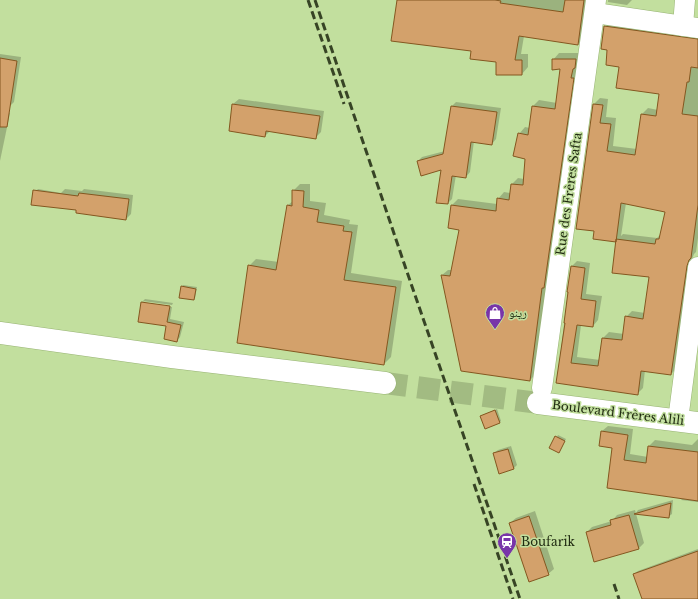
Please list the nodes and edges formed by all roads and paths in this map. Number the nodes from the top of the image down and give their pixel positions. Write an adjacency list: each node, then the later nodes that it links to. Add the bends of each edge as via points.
1 (686, 0): 3 (street)
2 (595, 6): 3 (street); 7 (street, Rue des Frères Safta)
3 (690, 27)
4 (698, 267): 8 (street)
5 (0, 333): 6 (main road)
6 (385, 383)
7 (540, 395): 8 (main road, Boulevard Frères Alili)
8 (688, 422)

